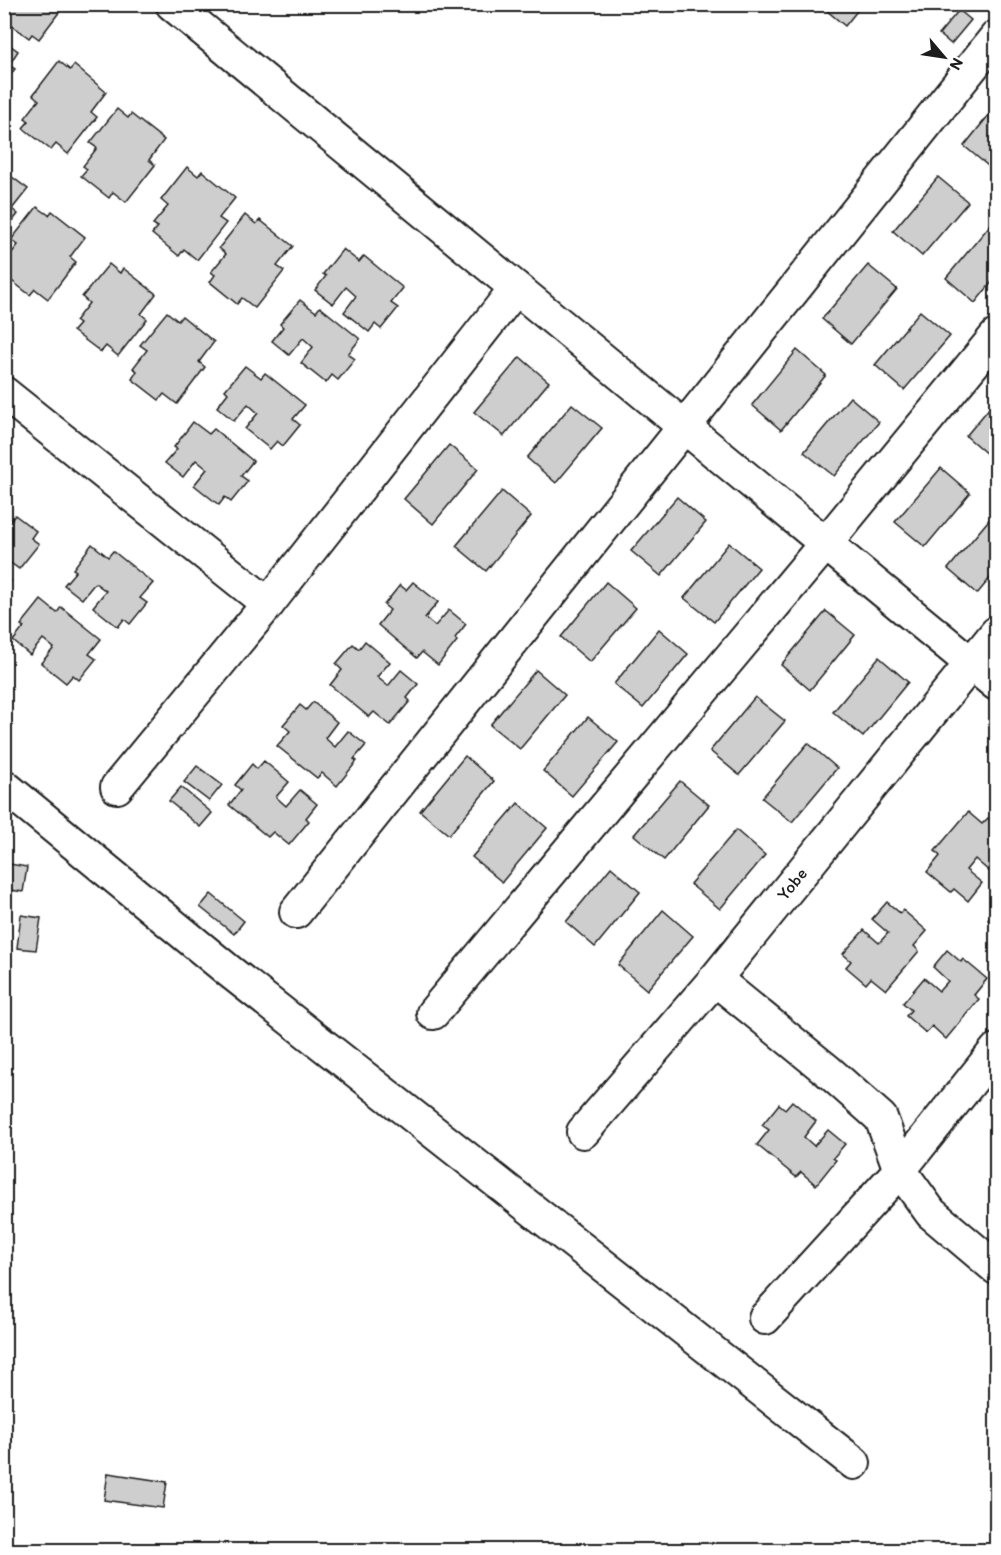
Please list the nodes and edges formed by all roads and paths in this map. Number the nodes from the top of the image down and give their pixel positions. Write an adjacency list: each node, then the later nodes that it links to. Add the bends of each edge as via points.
1 (172, 4): 3 (street)
2 (996, 37): 6 (street)
3 (516, 288): 6 (street); 8 (street)
4 (996, 336): 7 (street)
5 (4, 393): 8 (street)
6 (684, 426): 7 (street); 14 (street)
7 (826, 543): 10 (street); 16 (street)
8 (268, 604): 13 (street)
9 (996, 633): 10 (street, Yobe)
10 (971, 663): 11 (street); 15 (street, Yobe)
11 (996, 684)
12 (4, 786): 22 (street, via 229,971)
13 (117, 787)
14 (296, 912)
15 (715, 980): 18 (street, Yobe); 19 (street, via 881,1118)
16 (433, 1013)
17 (996, 1050): 19 (street)
18 (583, 1132)
19 (900, 1170): 20 (street, via 931,1213); 21 (street)
20 (996, 1268)
21 (765, 1318)
22 (854, 1463)

